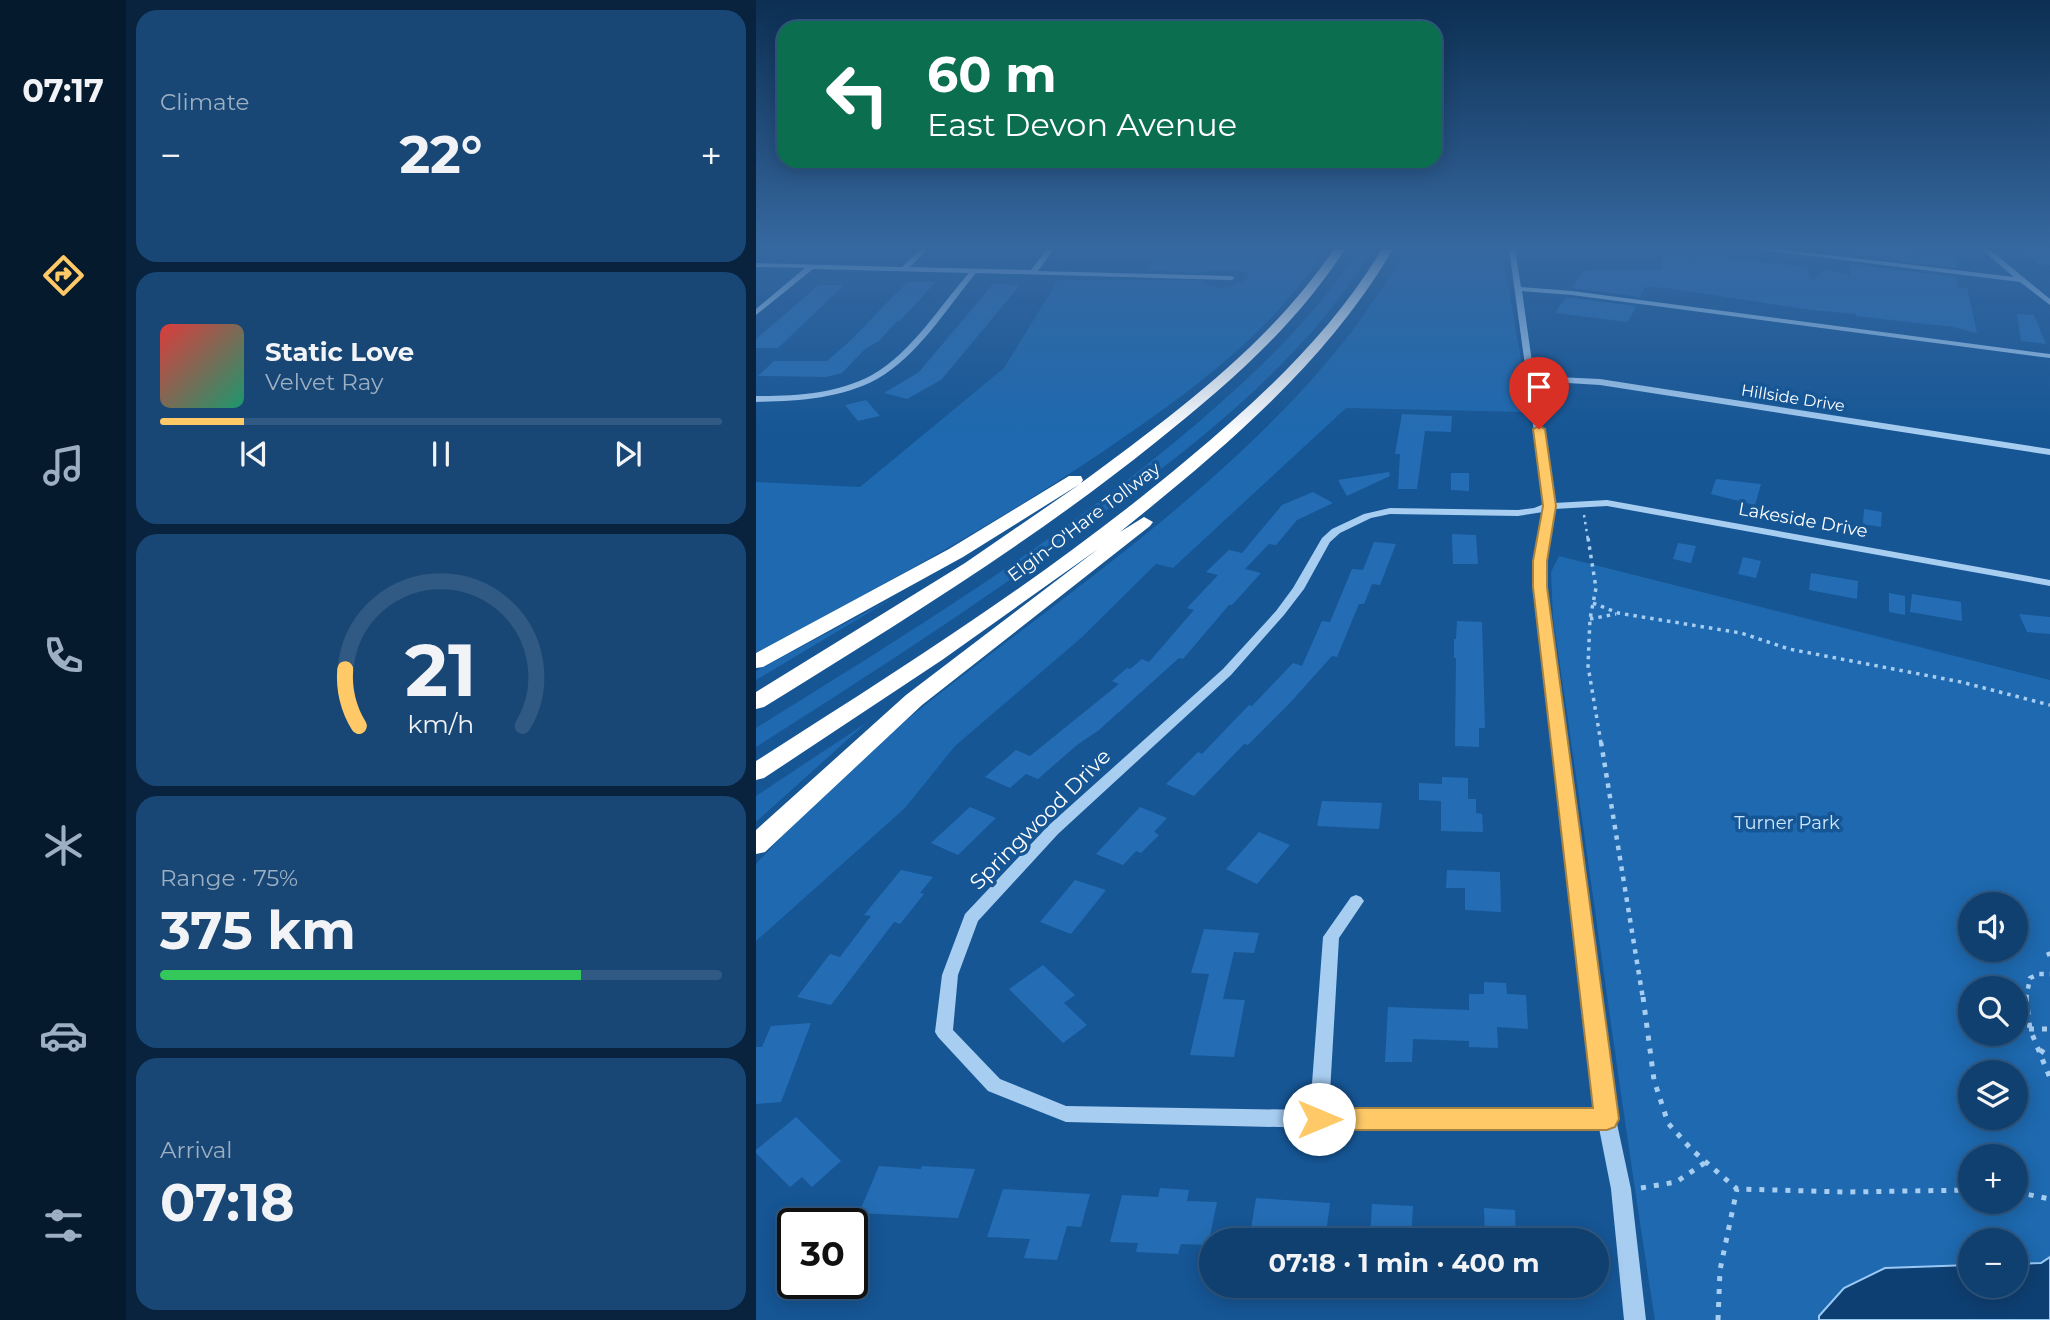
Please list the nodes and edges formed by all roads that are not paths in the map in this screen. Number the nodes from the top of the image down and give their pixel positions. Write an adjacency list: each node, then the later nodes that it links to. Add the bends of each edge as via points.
1 (940, 311): 8 (street, via 902,355 878,374 821,393)
2 (1293, 311): 9 (highway, Elgin-O'Hare Tollway)
3 (1347, 311): 11 (highway, Elgin-O'Hare Tollway, via 1255,411)
4 (1521, 311): 7 (street)
5 (1705, 311): 6 (street)
6 (2050, 356)
7 (1531, 378): 10 (street, Hillside Drive, via 1600,382); 12 (street)
8 (756, 399)
9 (1154, 437): 14 (highway, via 1098,465 879,597); 15 (highway, Elgin-O'Hare Tollway, via 971,568)
10 (2050, 452)
11 (1177, 479): 16 (highway, Elgin-O'Hare Tollway, via 1027,591); 17 (highway, via 1156,512 914,700)
12 (1549, 506): 13 (street, Lakeside Drive, via 1581,502 1636,507); 19 (street, Springwood Drive, via 1518,513 1390,511 1336,531 1280,613 1227,672 1053,830 971,918 950,975 944,1032 994,1085 1066,1114); 20 (street, via 1540,587)
13 (2050, 583)
14 (756, 662)
15 (756, 702)
16 (756, 772)
17 (756, 845)
18 (1356, 901): 19 (street, via 1331,937)
19 (1319, 1119): 20 (street, Springwood Drive)
20 (1607, 1119): 21 (street, via 1621,1189)
21 (1635, 1320)

